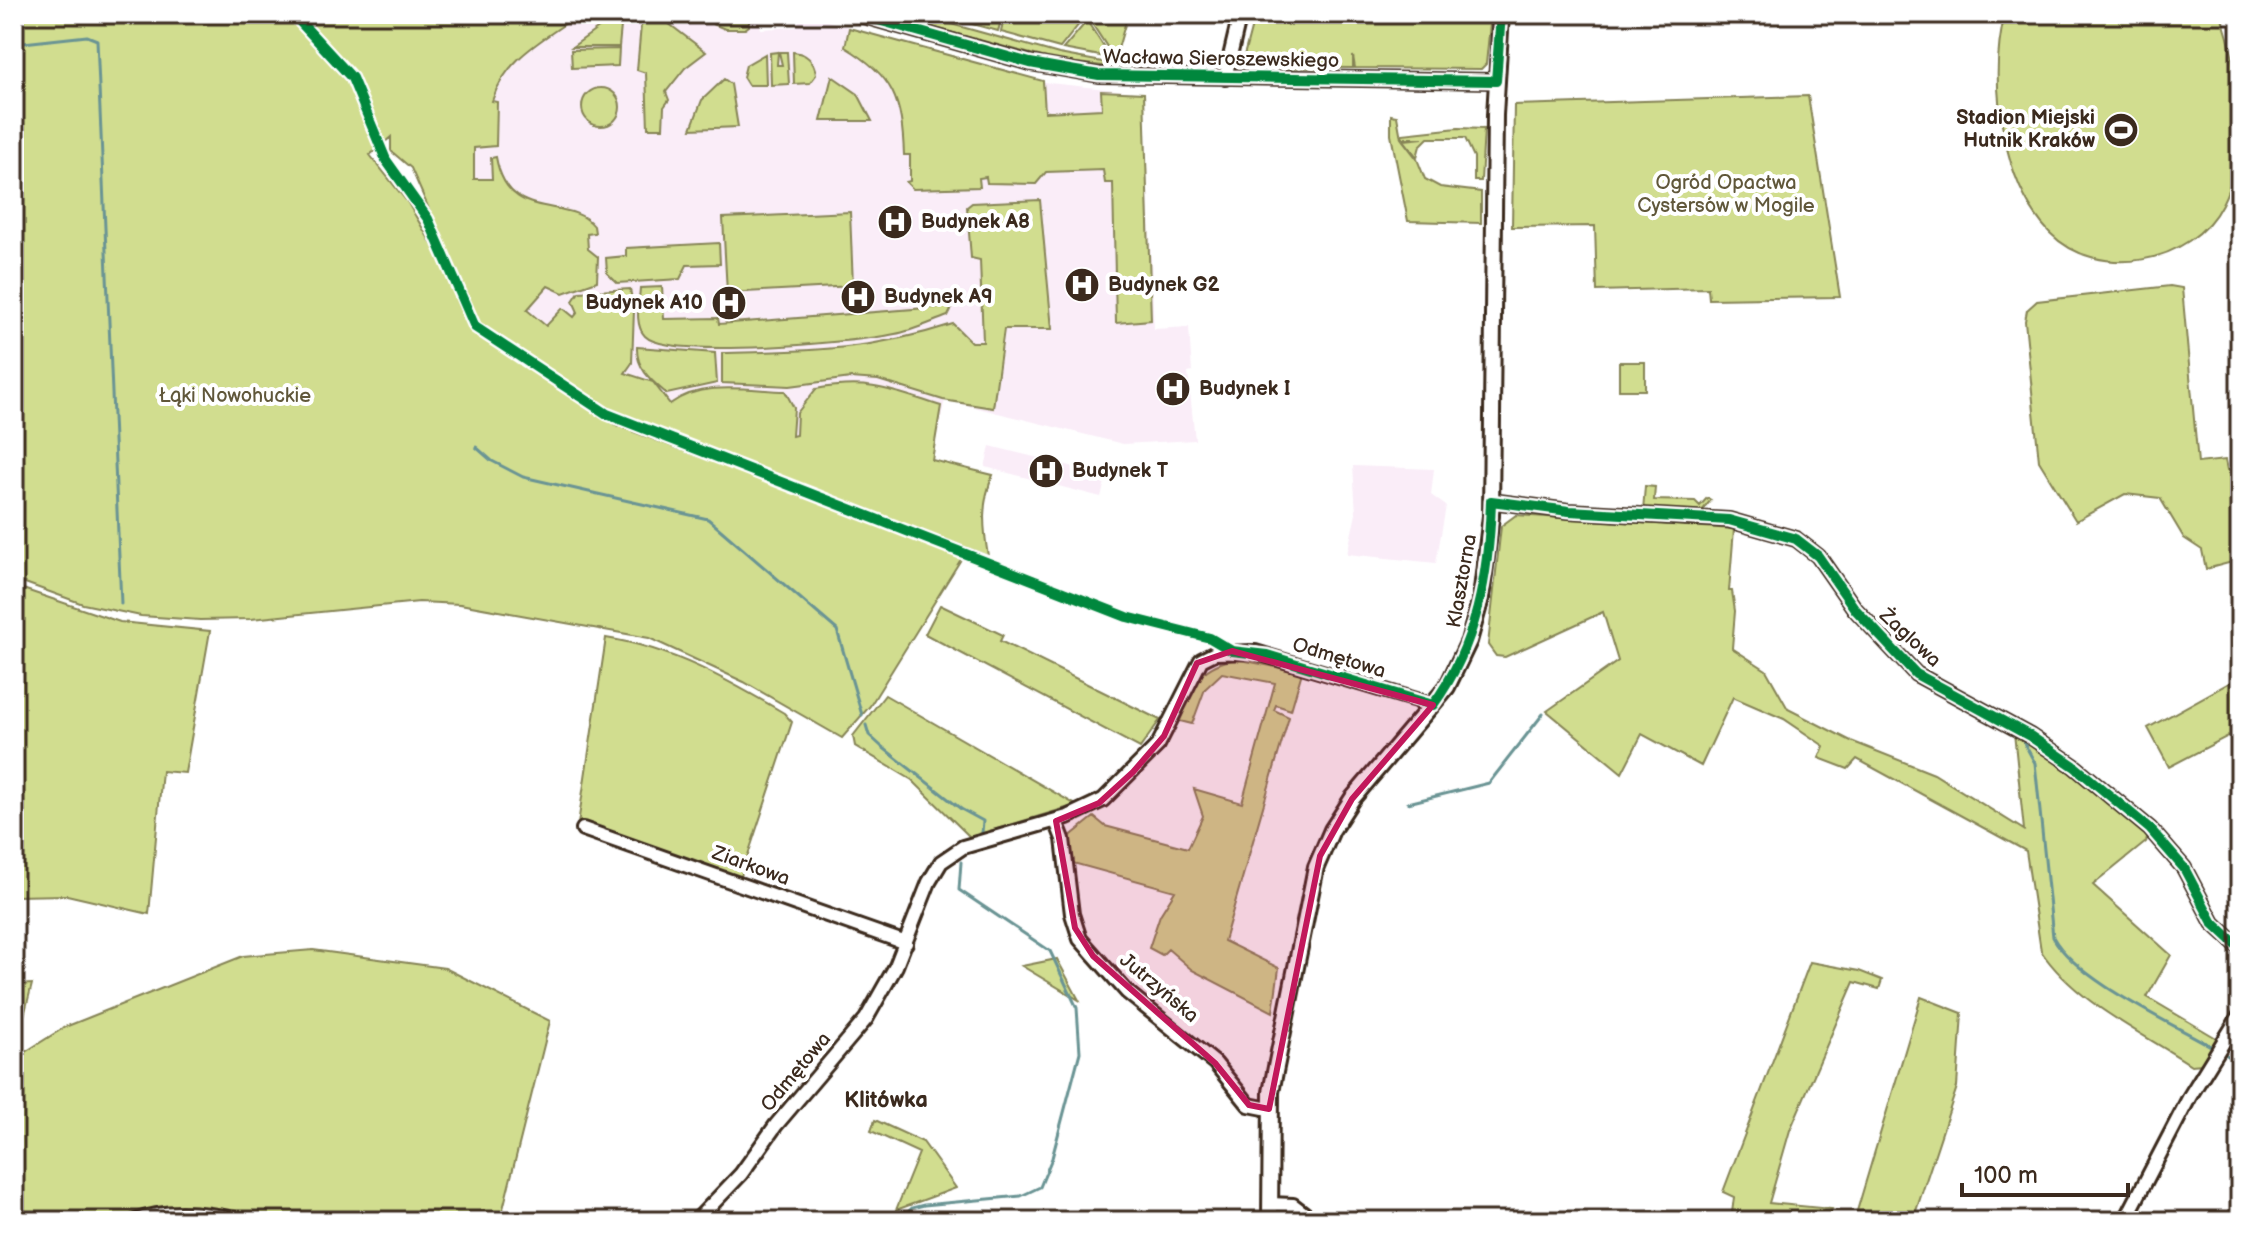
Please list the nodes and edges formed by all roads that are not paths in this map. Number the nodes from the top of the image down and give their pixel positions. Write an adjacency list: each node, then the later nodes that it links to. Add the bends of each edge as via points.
1 (857, 14): 4 (street, Wacława Sieroszewskiego, via 1072,71)
2 (1240, 14): 4 (street)
3 (1501, 14): 5 (street, Klasztorna)
4 (1225, 78): 5 (street, Wacława Sieroszewskiego)
5 (1496, 81): 6 (street, Klasztorna)
6 (1491, 501): 7 (street, Klasztorna, via 1474,625 1458,666); 11 (street, Żaglowa, via 1712,518 1796,539 1818,556 1855,609 1916,674 2030,736 2150,829 2184,868 2213,923)
7 (1433, 705): 8 (street, Odmętowa, via 1267,655 1215,653 1197,663 1164,736 1146,760 1103,800); 13 (street, Klasztorna, via 1352,799 1320,856 1301,929)
8 (1056, 821): 10 (street, Odmętowa, via 969,845 945,857 929,882); 13 (street, Jutrzyńska, via 1080,939 1127,992 1215,1063 1249,1105)
9 (583, 829): 10 (street, Ziarkowa)
10 (906, 943): 19 (street, Odmętowa, via 862,1025)
11 (2240, 948)
12 (2240, 1015): 22 (street, via 2177,1119)
13 (1269, 1109): 14 (street, Klasztorna)
14 (1270, 1204): 20 (street, Klasztorna); 21 (street, via 1293,1205)
15 (135, 1221): 16 (street, via 174,1213)
16 (246, 1221)
17 (675, 1221): 18 (street)
18 (687, 1221)
19 (696, 1221)
20 (1270, 1221)
21 (1314, 1221)
22 (2125, 1221)

